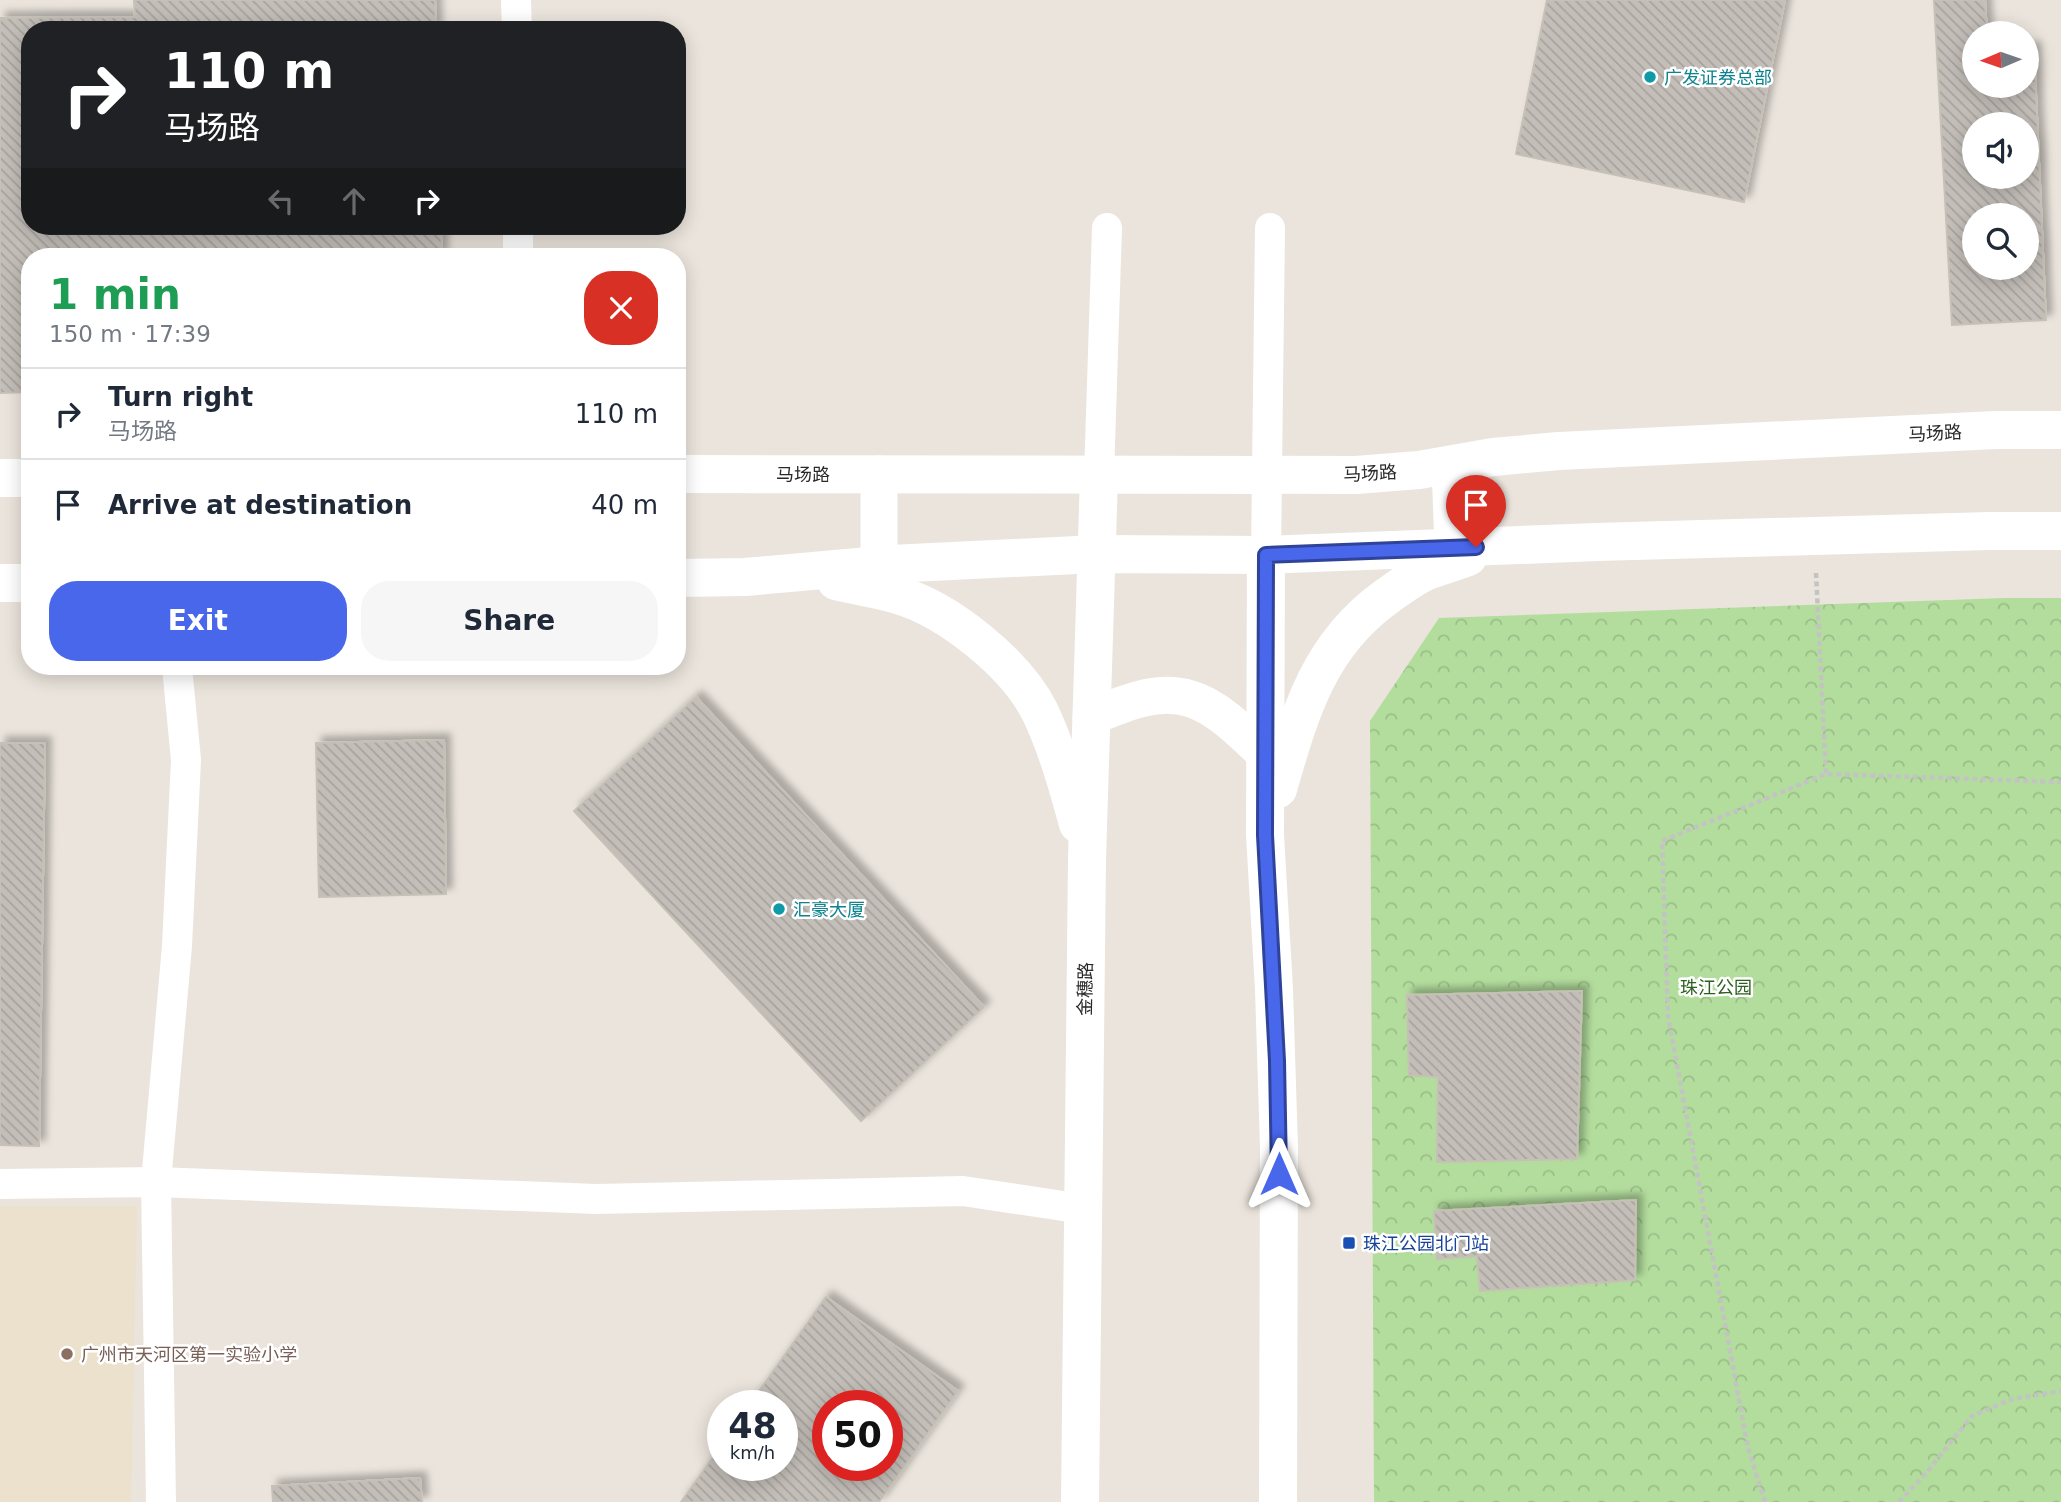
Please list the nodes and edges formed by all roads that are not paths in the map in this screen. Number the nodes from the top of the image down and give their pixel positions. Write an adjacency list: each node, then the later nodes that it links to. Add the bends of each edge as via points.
1 (516, 0): 2 (street)
2 (516, 21)
3 (1107, 228): 9 (street)
4 (1270, 228): 10 (street)
5 (2061, 430): 6 (main road, 马场路, via 1559,451)
6 (1450, 466): 10 (main road, 马场路, via 1356,475); 15 (street)
7 (686, 474): 8 (main road, 马场路)
8 (879, 474): 9 (main road, 马场路); 18 (street)
9 (1099, 475): 10 (main road, 马场路); 16 (main road, 金穗路)
10 (1267, 475): 17 (street)
11 (0, 478): 12 (main road)
12 (21, 478)
13 (2061, 531): 14 (main road)
14 (1500, 546): 15 (main road); 26 (main road, via 1417,577 1368,610 1342,639 1320,671 1298,721)
15 (1452, 548): 17 (main road)
16 (1097, 554): 17 (main road); 18 (main road); 24 (main road, 金穗路)
17 (1266, 555): 25 (main road)
18 (879, 565): 19 (main road)
19 (796, 572): 20 (main road); 27 (main road, via 911,600 934,610 996,656 1039,710)
20 (686, 578)
21 (0, 583): 22 (main road)
22 (21, 583)
23 (178, 675): 28 (street, via 186,760 177,946)
24 (1091, 717): 25 (street, via 1138,699 1164,695 1191,699 1215,711); 27 (main road, 金穗路)
25 (1265, 754): 26 (main road)
26 (1265, 835): 33 (main road, via 1279,1148)
27 (1087, 859): 30 (main road, 金穗路)
28 (156, 1182): 29 (street); 30 (street, via 596,1199 963,1191); 31 (street)
29 (0, 1184)
30 (1083, 1209): 32 (main road, 金穗路)
31 (161, 1502)
32 (1080, 1502)
33 (1278, 1502)

